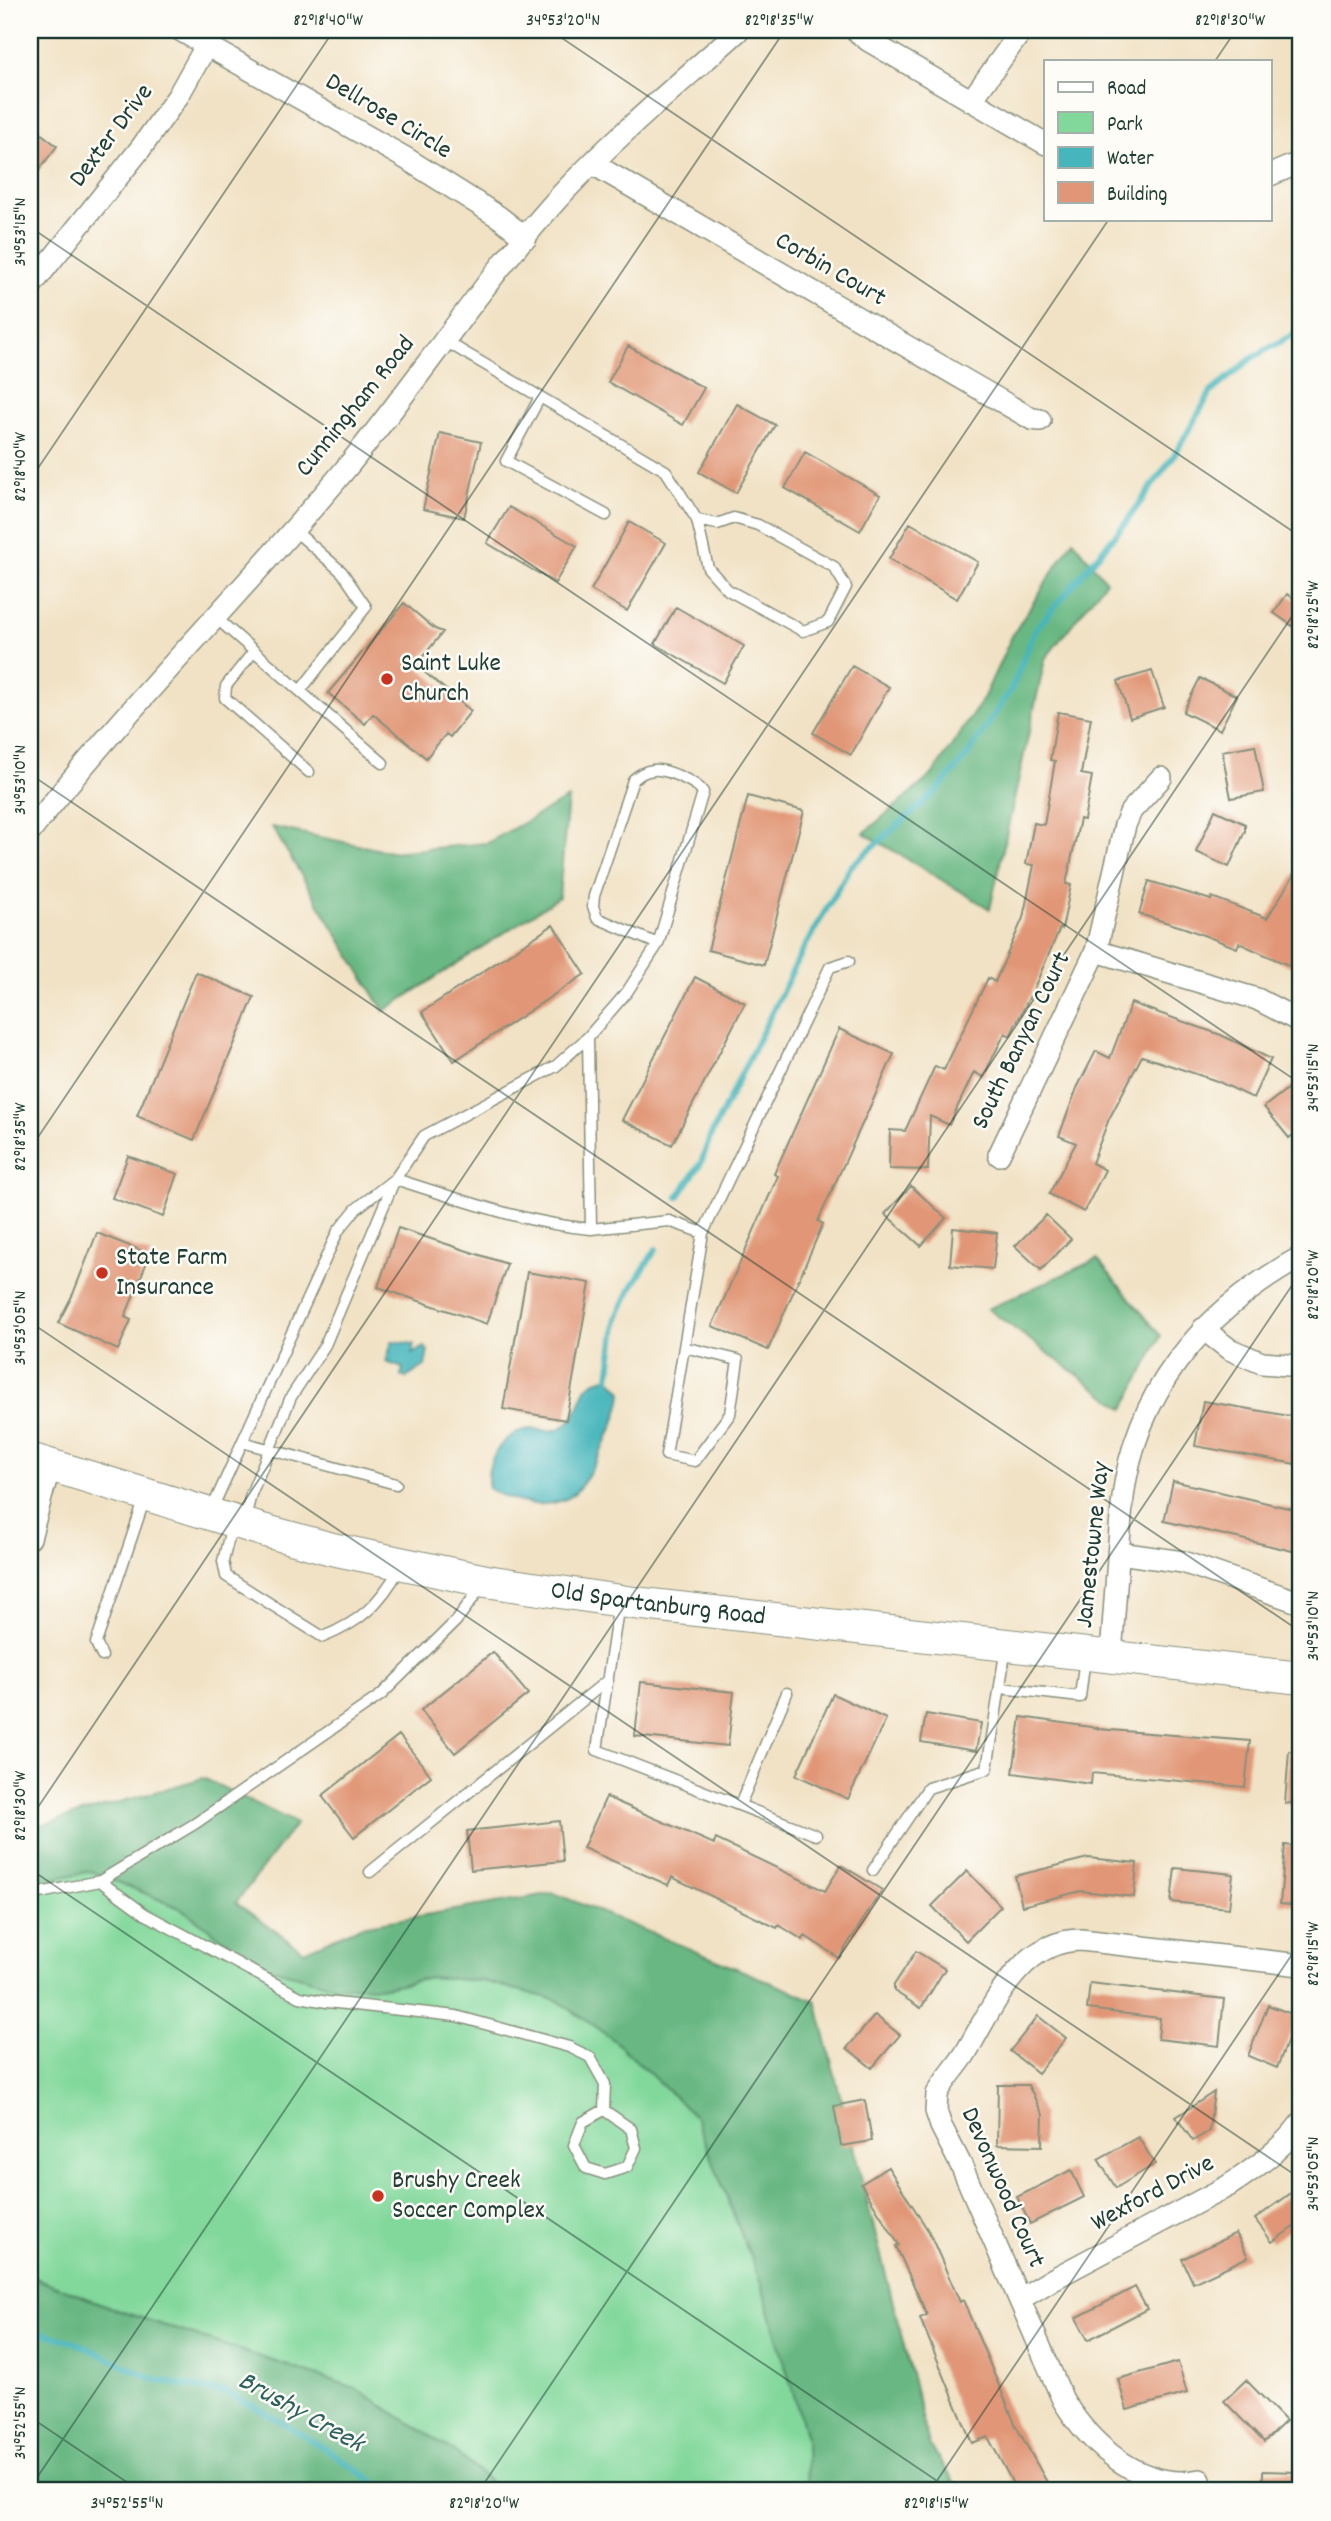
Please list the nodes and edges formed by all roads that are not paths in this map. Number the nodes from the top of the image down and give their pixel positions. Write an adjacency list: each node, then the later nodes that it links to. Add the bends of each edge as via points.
1 (180, 30): 5 (street, Dellrose Circle)
2 (739, 30): 9 (street, Cunningham Road)
3 (855, 30): 6 (street)
4 (1022, 30): 6 (street)
5 (206, 46): 11 (street, Dellrose Circle, via 407,159); 12 (street, Dexter Drive, via 141,148)
6 (971, 101): 7 (street)
7 (1044, 143)
8 (1301, 162): 10 (street)
9 (593, 164): 11 (street, Cunningham Road); 15 (street, Corbin Court)
10 (1272, 174)
11 (526, 238): 13 (street, Cunningham Road)
12 (30, 287)
13 (446, 341): 14 (lane); 18 (street, Cunningham Road)
14 (540, 397): 16 (lane, via 506,461); 17 (lane, via 666,471)
15 (1040, 420)
16 (606, 515)
17 (697, 520): 17 (lane, via 708,568 728,590 803,631 828,622 846,587 834,567 758,525 734,518 717,524)
18 (293, 529): 19 (street, Cunningham Road); 21 (lane, via 342,572 366,607)
19 (215, 617): 20 (lane); 25 (street, Cunningham Road)
20 (254, 651): 21 (lane); 23 (lane, via 226,686 225,698)
21 (300, 691): 22 (lane)
22 (383, 763)
23 (309, 772)
24 (1161, 778): 27 (street, South Banyan Court, via 1131,811 1125,825)
25 (30, 832)
26 (658, 943): 26 (lane, via 703,792 695,783 655,769 633,780 593,906 597,918); 30 (lane, via 627,992)
27 (1096, 951): 29 (street, via 1257,999); 31 (street, South Banyan Court)
28 (849, 961): 34 (lane, via 830,967)
29 (1301, 1022)
30 (589, 1037): 32 (lane, via 556,1066 424,1136); 33 (lane)
31 (999, 1155)
32 (395, 1179): 33 (lane, via 517,1217); 39 (lane, via 356,1209 338,1231); 40 (lane, via 325,1345 291,1397)
33 (592, 1229): 34 (lane, via 668,1221)
34 (703, 1233): 37 (lane)
35 (1301, 1257): 36 (street, Jamestowne Way, via 1245,1293)
36 (1203, 1329): 38 (street, via 1229,1349 1262,1363); 46 (street, Jamestowne Way, via 1168,1371 1142,1419 1121,1504)
37 (684, 1347): 37 (lane, via 666,1455 695,1461 730,1413 738,1360)
38 (1301, 1366)
39 (242, 1442): 40 (lane); 44 (lane)
40 (270, 1450): 42 (lane); 44 (lane, via 251,1494)
41 (40, 1462): 43 (main road, Old Spartanburg Road); 45 (street)
42 (396, 1484)
43 (146, 1496): 44 (main road, Old Spartanburg Road); 52 (lane, via 96,1643)
44 (229, 1521): 47 (main road, Old Spartanburg Road); 47 (lane, via 223,1561 226,1576 323,1637 355,1623 387,1590)
45 (30, 1538)
46 (1119, 1553): 50 (street, via 1183,1562); 53 (street, Jamestowne Way)
47 (402, 1565): 48 (main road, Old Spartanburg Road)
48 (486, 1581): 49 (main road, Old Spartanburg Road); 62 (lane, via 456,1621 381,1695 196,1823)
49 (620, 1601): 51 (main road, Old Spartanburg Road); 55 (lane)
50 (1301, 1603)
51 (1006, 1645): 53 (main road, Old Spartanburg Road); 56 (lane)
52 (102, 1656)
53 (1098, 1656): 54 (main road, Old Spartanburg Road); 56 (lane, via 1080,1697)
54 (1301, 1678)
55 (608, 1680): 58 (lane, via 597,1750); 61 (lane)
56 (1001, 1688): 60 (lane, via 987,1769 928,1788)
57 (788, 1693): 58 (lane)
58 (740, 1805): 59 (lane)
59 (816, 1835)
60 (873, 1870)
61 (370, 1872)
62 (100, 1881): 63 (lane); 65 (lane, via 145,1913 300,1997 456,2016 569,2047 590,2057 605,2084)
63 (30, 1895)
64 (1301, 1965): 67 (street, Devonwood Court, via 1072,1940 1040,1950 1016,1973 941,2086 936,2103 941,2126)
65 (604, 2110): 65 (lane, via 583,2122 574,2145 586,2168 605,2174 627,2167 636,2148 631,2129)
66 (1301, 2123): 67 (street, Wexford Drive, via 1255,2169 1228,2186)
67 (1020, 2299): 68 (street, Devonwood Court, via 1063,2400 1089,2436 1140,2474 1178,2483)
68 (1200, 2480)

